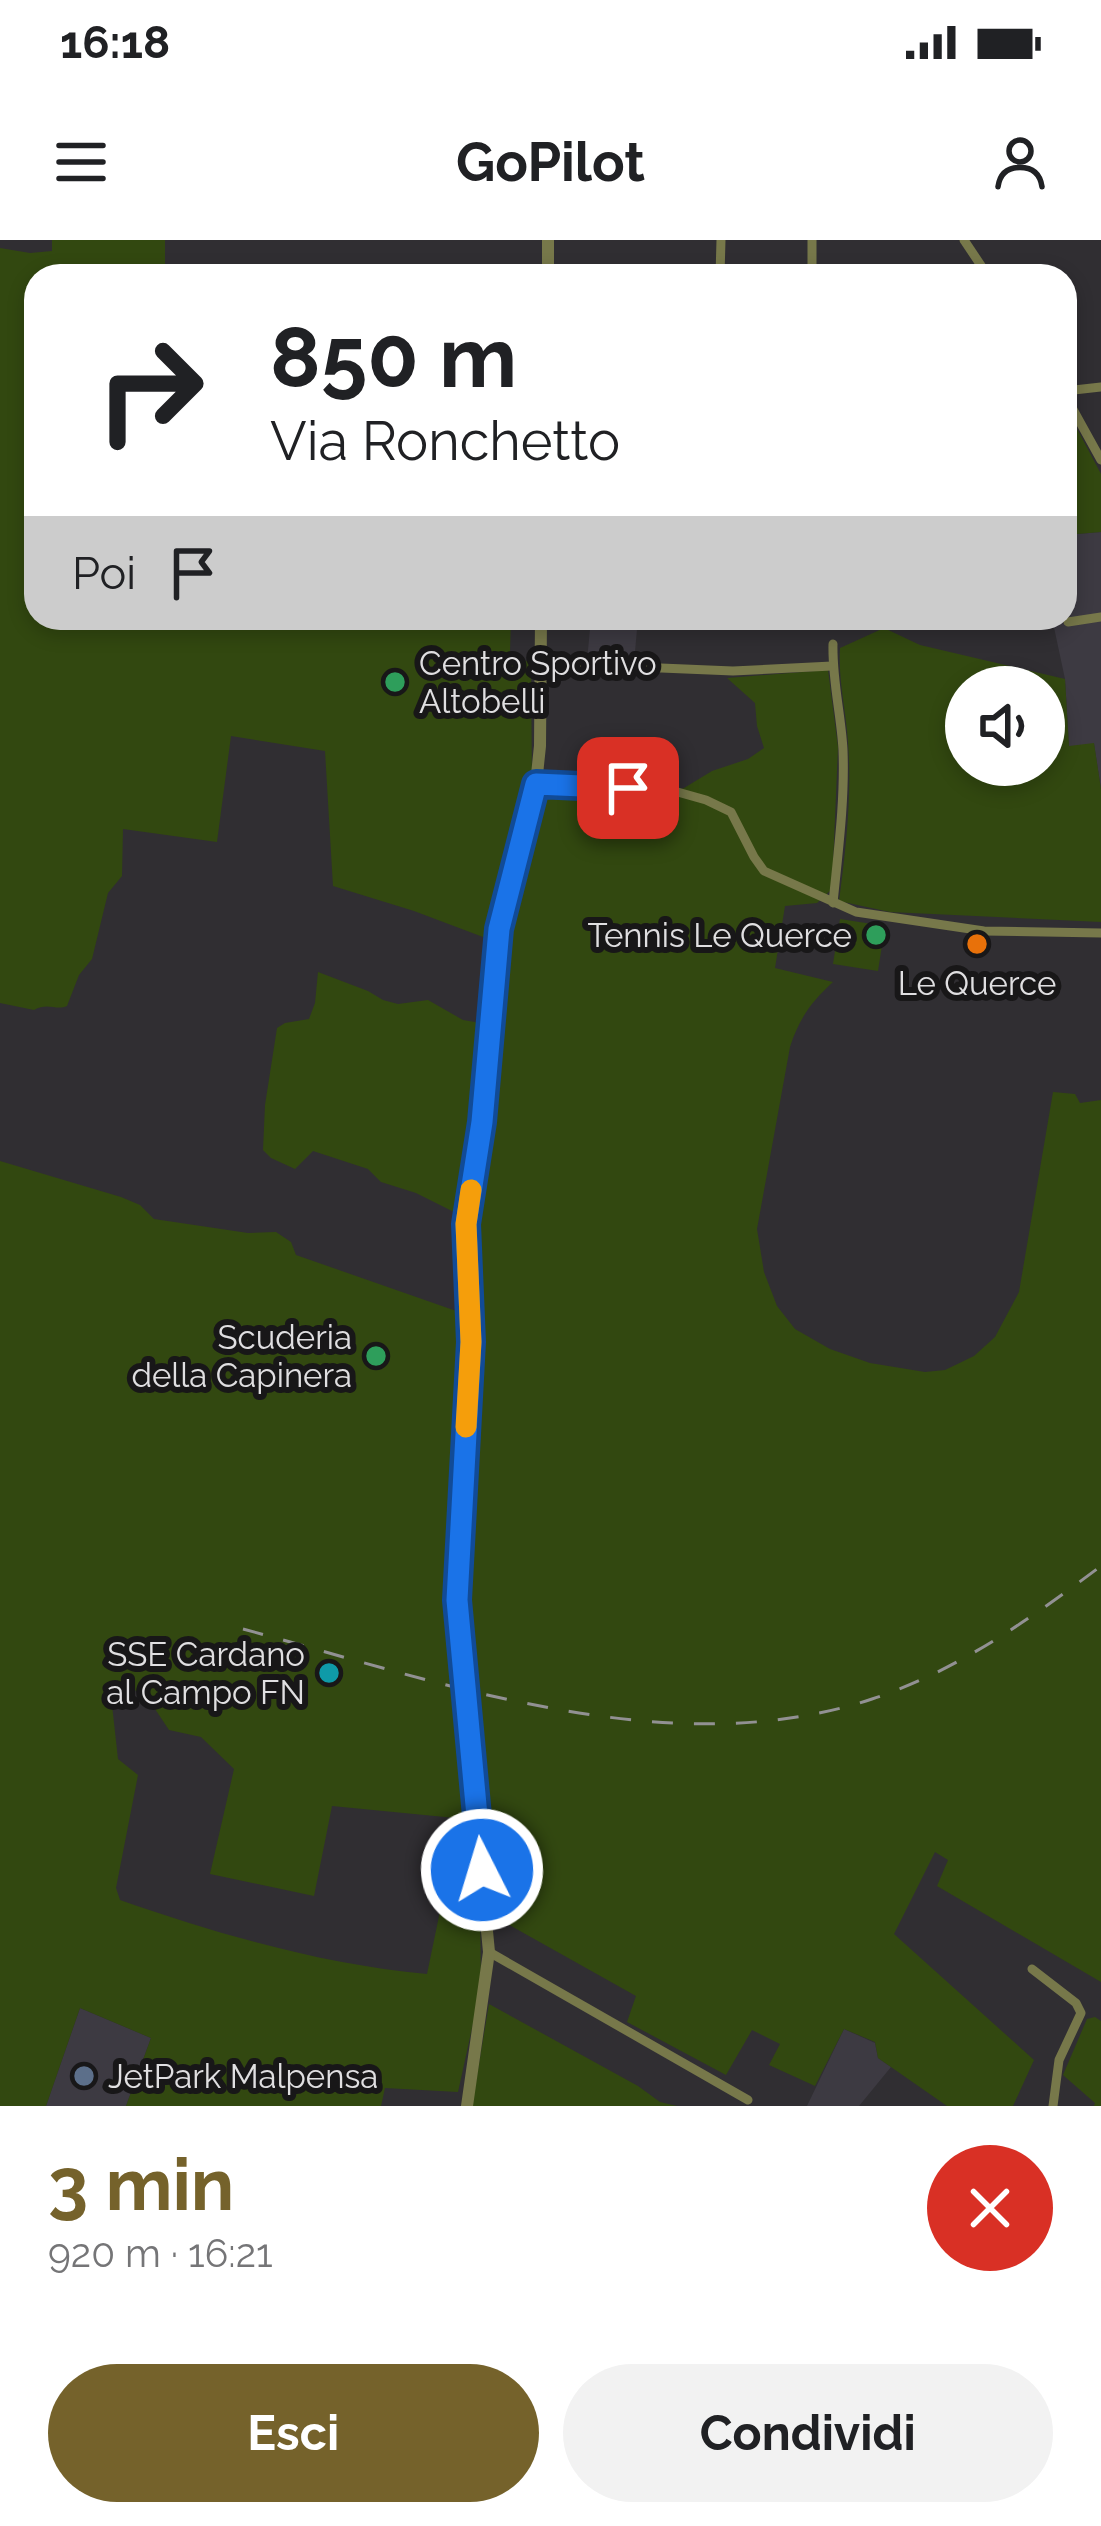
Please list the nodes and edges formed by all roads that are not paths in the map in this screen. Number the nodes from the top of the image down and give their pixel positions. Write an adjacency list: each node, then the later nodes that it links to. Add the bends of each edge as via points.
1 (1077, 415): 2 (street)
2 (1101, 460)
3 (542, 630): 5 (street)
4 (833, 644): 6 (street)
5 (541, 664): 6 (street); 7 (street)
6 (832, 666): 8 (street, via 843,748)
7 (536, 784): 8 (street, via 674,790 706,800 731,812 764,871); 10 (street, bridge, via 499,929 466,1224 471,1342 457,1600)
8 (833, 903): 9 (street, via 985,931)
9 (1101, 933)
10 (489, 1952): 12 (street); 13 (street)
11 (1032, 1969): 14 (street, via 1081,2013 1059,2060)
12 (748, 2100)
13 (467, 2106)
14 (1053, 2106)

